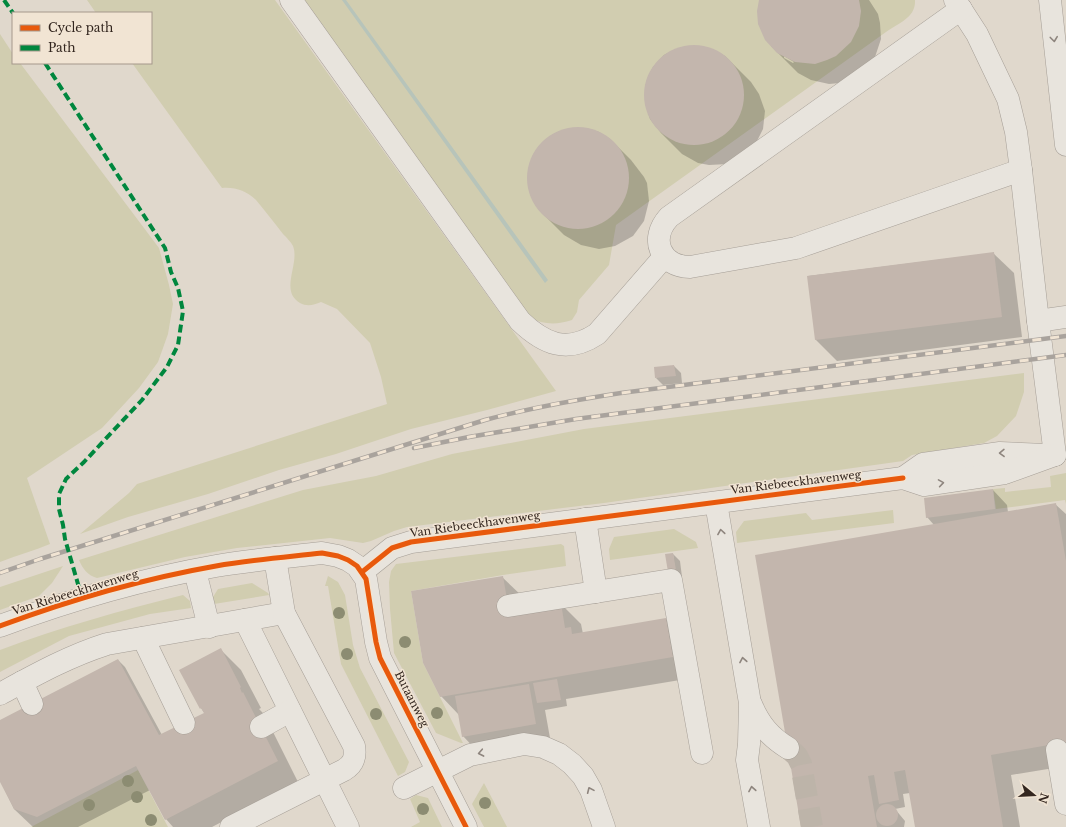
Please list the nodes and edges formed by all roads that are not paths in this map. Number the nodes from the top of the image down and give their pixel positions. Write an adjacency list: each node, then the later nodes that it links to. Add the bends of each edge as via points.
1 (291, 0): 6 (street, via 520,321 536,335 560,344 573,345 586,341 597,334)
2 (1050, 0): 4 (street, one-way to 4)
3 (958, 5): 5 (street, via 977,34 1008,99); 6 (street, via 669,217 659,231 658,240)
4 (1066, 145)
5 (1021, 170): 6 (street, via 796,248 690,267 672,263); 8 (street)
6 (664, 257)
7 (1066, 317): 8 (street)
8 (1038, 321): 9 (street)
9 (1060, 455): 10 (street, Van Riebeeckhavenweg, via 1000,452 923,464 903,478)
10 (716, 503): 11 (street, Van Riebeeckhavenweg); 25 (street, one-way to 10)
11 (585, 519): 14 (street, Van Riebeeckhavenweg, via 411,542 392,548); 15 (street)
12 (275, 558): 13 (street, Van Riebeeckhavenweg); 14 (street, Van Riebeeckhavenweg, via 330,554 348,560); 17 (street)
13 (195, 571): 19 (street, Van Riebeeckhavenweg, via 109,591); 20 (street)
14 (362, 572): 32 (street, Butaanweg, via 366,579 380,658)
15 (596, 592): 16 (street); 31 (street, via 671,580)
16 (508, 606)
17 (284, 613): 18 (street); 33 (street, via 354,746 355,754 350,766)
18 (245, 620): 20 (street); 26 (street)
19 (0, 626)
20 (208, 627): 21 (street)
21 (143, 638): 22 (street, via 107,644 83,652); 27 (street)
22 (22, 682): 23 (street); 24 (street)
23 (0, 694)
24 (32, 704)
25 (750, 704): 29 (street, via 768,734); 40 (street, one-way to 25, via 747,760 750,744)
26 (290, 711): 28 (street); 33 (street)
27 (184, 723)
28 (261, 727)
29 (788, 748)
30 (1057, 750): 35 (street)
31 (702, 753)
32 (437, 770): 34 (street); 38 (street, Butaanweg); 39 (street, one-way to 32, via 591,790 583,776 568,760 543,747 524,744 470,755)
33 (324, 780): 36 (street); 37 (street)
34 (404, 788)
35 (1066, 804)
36 (231, 827)
37 (348, 827)
38 (466, 827)
39 (604, 827)
40 (758, 827)

